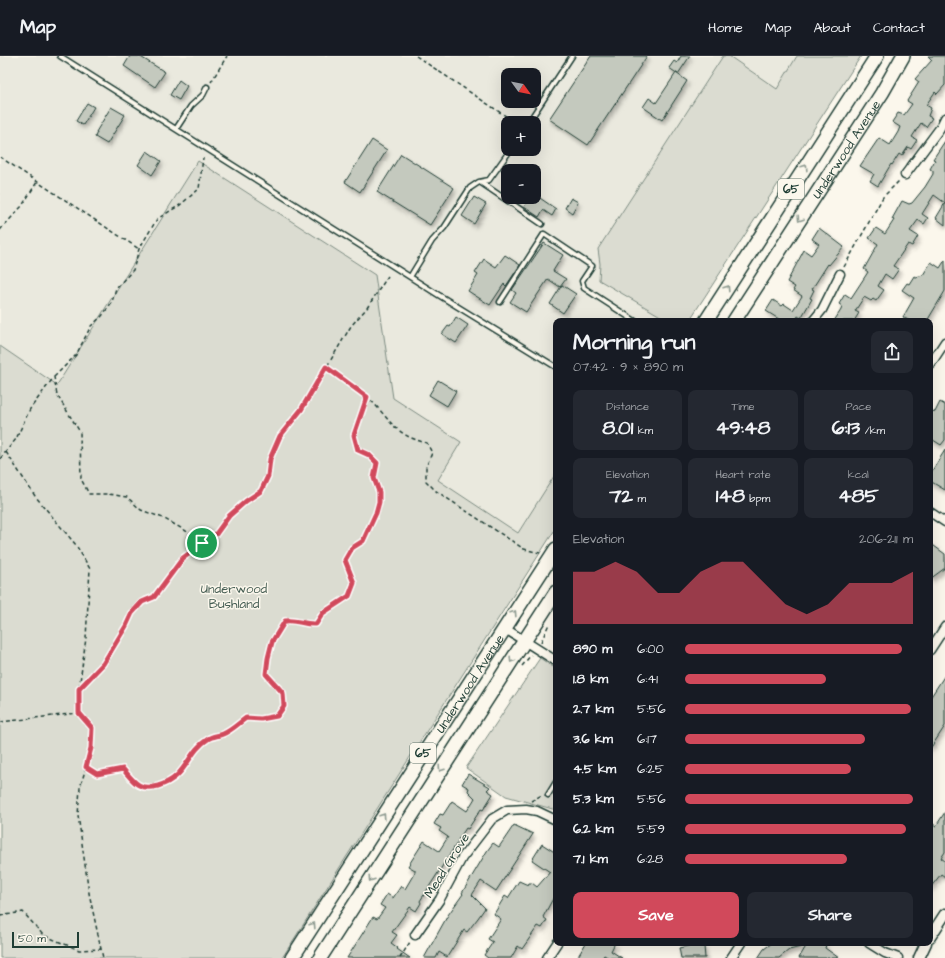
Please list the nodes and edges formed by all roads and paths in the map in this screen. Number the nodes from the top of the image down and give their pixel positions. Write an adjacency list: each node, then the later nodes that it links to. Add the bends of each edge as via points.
1 (60, 56): 11 (lane)
2 (227, 56): 7 (path)
3 (416, 56): 8 (path)
4 (572, 56): 9 (lane)
5 (877, 56): 26 (main road, Underwood Avenue / 65, one-way to 5)
6 (904, 56): 27 (main road, Underwood Avenue / 65, one-way to 27)
7 (208, 87): 11 (lane, via 191,106)
8 (506, 116)
9 (533, 116)
10 (945, 118): 15 (street)
11 (176, 129): 23 (lane)
12 (505, 156): 17 (lane, via 489,180)
13 (0, 157): 20 (path)
14 (203, 158): 20 (path, via 199,189 180,205 156,219)
15 (905, 175): 21 (path, via 883,197)
16 (37, 182): 19 (path, via 22,206)
17 (479, 182): 18 (lane); 23 (lane, via 470,188)
18 (542, 224)
19 (0, 230)
20 (139, 249): 33 (path, via 133,270 116,288 112,302 91,326 76,355)
21 (840, 274): 28 (street)
22 (388, 276): 32 (path, via 367,308 351,326)
23 (410, 277): 31 (lane)
24 (500, 302): 25 (lane, via 544,234 592,266 582,281 584,288)
25 (629, 318)
26 (708, 318)
27 (736, 318)
28 (815, 318)
29 (945, 342): 30 (street)
30 (933, 360)
31 (553, 365)
32 (326, 367): 34 (path); 39 (path, via 301,410 280,436 261,491 229,516 216,534)
33 (54, 377): 35 (path, via 30,409 16,440); 39 (path, via 57,395 80,432 81,479 89,494 127,497 141,510 163,518)
34 (367, 397): 40 (path, via 397,430 412,440 426,443 432,453 426,467 426,481 436,491 524,549); 51 (path, via 354,435 358,450 369,455 377,463 374,478 379,492 379,502 363,541 352,548 345,560 354,583 349,596 323,613 316,624 305,625 295,620 285,621 272,642 266,674 283,693 284,706 281,711 277,716 246,718 224,734 209,738 198,748 178,777 165,784 150,788 138,786 123,769 97,774)
35 (6, 452): 36 (path); 48 (path, via 35,496 76,545 90,569 86,638)
36 (0, 459)
37 (933, 514): 38 (street)
38 (945, 522)
39 (202, 543): 48 (path, via 183,558 154,597 137,607 103,664)
40 (540, 553)
41 (553, 554): 44 (main road, Underwood Avenue / 65, one-way to 41)
42 (553, 597): 45 (main road, Underwood Avenue / 65)
43 (945, 627): 46 (street)
44 (504, 628): 45 (street); 68 (main road, Underwood Avenue / 65, one-way to 44)
45 (524, 641): 47 (street); 69 (main road, Underwood Avenue / 65, one-way to 69)
46 (933, 645)
47 (553, 659)
48 (79, 689): 49 (path)
49 (79, 713): 50 (path); 51 (path, via 92,728 91,748)
50 (0, 722)
51 (86, 767): 65 (path, via 80,788 78,815 89,893)
52 (553, 787): 53 (lane)
53 (548, 795): 54 (path, via 543,794 529,802)
54 (526, 809): 55 (street, Mead Grove); 59 (street, Mead Grove, via 507,810 492,818 462,858 440,899)
55 (553, 818)
56 (945, 914): 58 (street)
57 (0, 916): 65 (path, via 23,912 43,935 79,950)
58 (933, 932)
59 (415, 936): 70 (path)
60 (555, 946): 71 (street)
61 (739, 946): 72 (street)
62 (873, 946): 66 (street)
63 (924, 946): 74 (street)
64 (925, 946): 75 (street)
65 (101, 949): 67 (path)
66 (887, 956): 73 (street)
67 (103, 958)
68 (292, 958)
69 (320, 958)
70 (400, 958)
71 (547, 958)
72 (731, 958)
73 (898, 958)
74 (912, 958)
75 (919, 958)

